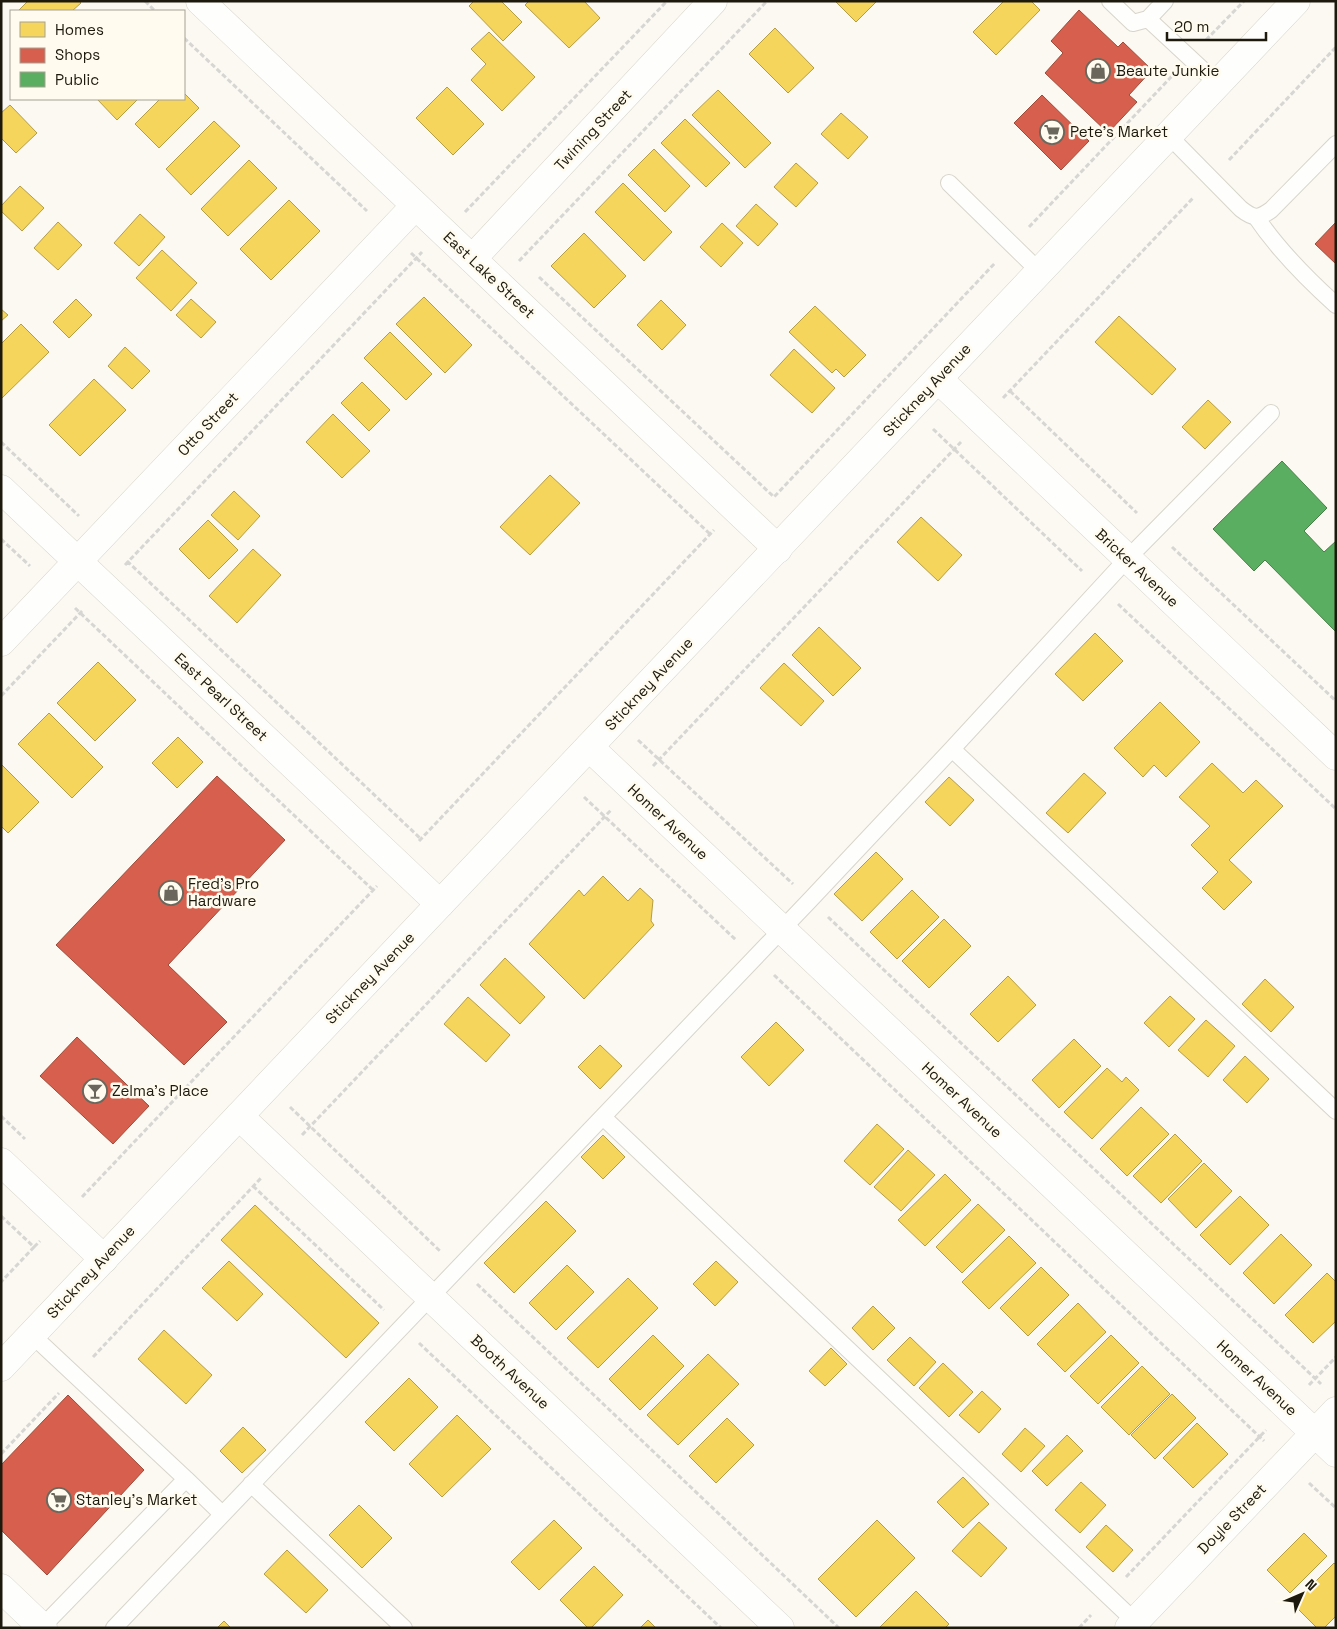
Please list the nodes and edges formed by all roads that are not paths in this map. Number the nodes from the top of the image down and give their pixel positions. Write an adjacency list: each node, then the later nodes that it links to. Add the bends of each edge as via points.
1 (200, 1): 11 (street, East Lake Street)
2 (713, 1): 13 (street, Twining Street)
3 (1110, 1): 6 (lane, via 1133,23)
4 (1165, 1): 6 (lane)
5 (1296, 1): 7 (street, Stickney Avenue)
6 (1148, 19): 7 (lane)
7 (1218, 84): 8 (street, Stickney Avenue)
8 (1168, 136): 12 (lane, via 1241,209); 14 (street, Stickney Avenue)
9 (1336, 144): 12 (lane, via 1271,210)
10 (949, 183): 14 (lane)
11 (415, 206): 13 (street, East Lake Street); 21 (street, Otto Street)
12 (1256, 217): 15 (lane, via 1289,260)
13 (472, 259): 19 (street, East Lake Street)
14 (1040, 272): 16 (street, Stickney Avenue)
15 (1336, 305)
16 (938, 379): 19 (street, Stickney Avenue); 20 (street, Bricker Avenue)
17 (1271, 413): 20 (lane)
18 (1, 489): 21 (street, East Pearl Street)
19 (778, 548): 23 (street, Stickney Avenue)
20 (1127, 559): 24 (lane); 25 (street, Bricker Avenue)
21 (77, 561): 22 (street, Otto Street); 26 (street, East Pearl Street)
22 (1, 642)
23 (589, 748): 26 (street, Stickney Avenue); 27 (street, Homer Avenue)
24 (952, 749): 27 (lane); 28 (lane)
25 (1336, 756)
26 (440, 904): 29 (street, Stickney Avenue)
27 (781, 930): 30 (lane); 37 (street, Homer Avenue)
28 (1336, 1111)
29 (239, 1116): 32 (street, Stickney Avenue); 33 (street, Booth Avenue)
30 (602, 1117): 33 (lane); 43 (lane, via 1109,1596)
31 (1, 1162): 32 (street)
32 (104, 1259): 34 (street, Stickney Avenue)
33 (431, 1298): 40 (lane); 47 (street, Booth Avenue)
34 (32, 1335): 35 (street, Stickney Avenue); 39 (lane)
35 (1, 1367)
36 (1336, 1411): 37 (street, Doyle Street)
37 (1315, 1433): 38 (street, Homer Avenue); 43 (street, Doyle Street)
38 (1336, 1452)
39 (186, 1479): 41 (lane); 44 (lane)
40 (252, 1484): 41 (lane); 46 (lane)
41 (222, 1514): 45 (lane)
42 (1, 1588): 44 (street)
43 (1135, 1626)
44 (43, 1627)
45 (114, 1628)
46 (404, 1628)
47 (780, 1628)

